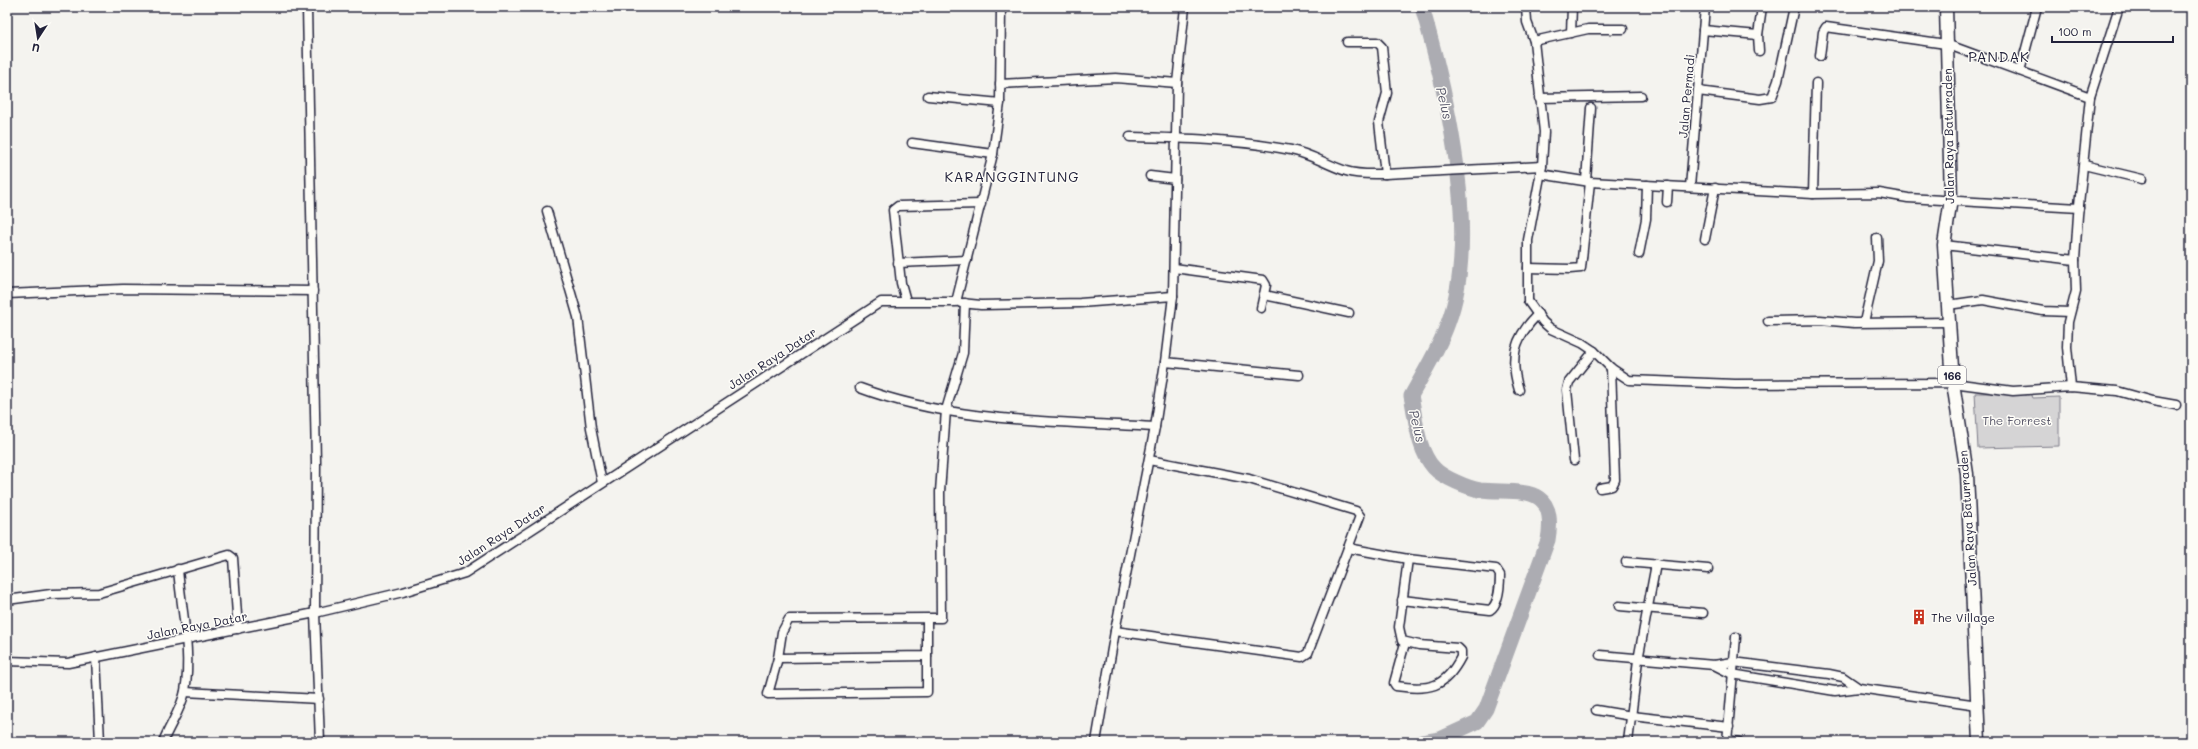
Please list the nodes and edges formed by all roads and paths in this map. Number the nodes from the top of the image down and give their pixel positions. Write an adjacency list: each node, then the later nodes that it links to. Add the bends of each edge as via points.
1 (307, 7): 62 (street)
2 (1001, 7): 24 (street)
3 (1185, 7): 22 (street)
4 (1526, 7): 16 (street, via 1527,22)
5 (1572, 7): 14 (street)
6 (1705, 7): 13 (street, Jalan Permadi)
7 (1762, 7): 15 (street)
8 (1794, 7): 25 (street, via 1778,81 1772,97 1760,99)
9 (1946, 7): 18 (main road, Jalan Raya Baturraden / 166)
10 (2037, 7): 21 (street)
11 (2119, 7): 28 (street)
12 (1623, 29): 14 (street, via 1588,29)
13 (1703, 30): 15 (street); 25 (street, Jalan Permadi)
14 (1571, 33): 16 (street)
15 (1758, 35): 19 (street)
16 (1538, 40): 29 (street)
17 (1347, 42): 38 (street, via 1377,42 1382,47 1387,93 1379,122)
18 (1946, 44): 20 (street, via 1826,27); 21 (street); 48 (main road, Jalan Raya Baturraden / 166)
19 (1759, 51)
20 (1820, 56)
21 (2020, 71): 28 (street)
22 (1178, 83): 24 (street, via 1116,78); 33 (street)
23 (1816, 83): 47 (street)
24 (1000, 84): 30 (street)
25 (1698, 92): 45 (street, Jalan Permadi)
26 (928, 96): 30 (street)
27 (1641, 96): 29 (street)
28 (2090, 97): 36 (street)
29 (1539, 98): 37 (street, via 1544,132)
30 (1000, 103): 35 (street)
31 (1591, 108): 42 (street)
32 (1130, 137): 33 (street)
33 (1176, 138): 38 (street, via 1274,147 1306,154 1345,171); 40 (street)
34 (912, 143): 35 (street)
35 (993, 154): 50 (street)
36 (2084, 165): 41 (street); 51 (street)
37 (1541, 170): 38 (street, via 1475,169); 42 (street); 61 (street, via 1528,240)
38 (1385, 174)
39 (1150, 176): 40 (street)
40 (1175, 179): 60 (street)
41 (2142, 179)
42 (1588, 181): 43 (street); 61 (street, via 1581,268)
43 (1647, 185): 44 (street); 56 (street, via 1646,220)
44 (1668, 186): 45 (street); 49 (street)
45 (1690, 187): 46 (street)
46 (1715, 188): 47 (street); 54 (street)
47 (1813, 194): 48 (street, via 1879,193 1908,198)
48 (1951, 199): 51 (street); 55 (main road, Jalan Raya Baturraden / 166)
49 (1667, 202)
50 (981, 204): 57 (street); 59 (street, via 894,208 892,214)
51 (2079, 208): 58 (street)
52 (546, 210): 90 (street, via 578,317 592,428)
53 (1877, 238): 75 (street, via 1878,261)
54 (1706, 239)
55 (1944, 245): 58 (street); 69 (main road, Jalan Raya Baturraden / 166)
56 (1639, 254)
57 (967, 260): 59 (street); 67 (street)
58 (2075, 260): 71 (street, via 2076,291)
59 (898, 263): 66 (street)
60 (1174, 268): 64 (street, via 1263,280 1266,285); 65 (street)
61 (1528, 268): 73 (street, via 1528,301)
62 (313, 292): 63 (street, via 123,289); 102 (street)
63 (7, 294)
64 (1264, 295): 70 (street); 72 (street)
65 (1173, 296): 68 (street, Jalan Raya Datar, via 1080,303); 78 (street)
66 (906, 301): 67 (street, Jalan Raya Datar); 90 (street, Jalan Raya Datar, via 881,302)
67 (956, 302): 68 (street, Jalan Raya Datar)
68 (965, 304): 86 (street, via 962,353)
69 (1948, 305): 71 (street, via 1983,300); 76 (main road, Jalan Raya Baturraden / 166)
70 (1261, 308)
71 (2070, 312): 82 (street, via 2067,347)
72 (1349, 313)
73 (1538, 314): 77 (street, via 1552,329); 84 (street, via 1517,344 1513,360)
74 (1768, 321): 75 (street)
75 (1864, 322): 76 (street)
76 (1949, 322): 81 (main road, Jalan Raya Baturraden / 166)
77 (1594, 351): 79 (street); 89 (street, via 1569,382 1567,390)
78 (1165, 362): 80 (street); 87 (street)
79 (1611, 368): 81 (street, via 1629,380 1642,381 1735,384); 91 (street, via 1615,480 1612,486)
80 (1299, 375)
81 (1953, 383): 82 (street, via 2013,391); 124 (main road, Jalan Raya Baturraden / 166, via 1967,474)
82 (2071, 387): 85 (street, via 2117,390)
83 (860, 388): 86 (street, via 910,404)
84 (1519, 390)
85 (2176, 405)
86 (946, 410): 87 (street, via 1017,419); 104 (street, via 940,492 941,618)
87 (1155, 427): 88 (street)
88 (1149, 460): 92 (street, via 1249,479 1356,511 1360,516); 106 (street)
89 (1574, 460)
90 (602, 483): 102 (street, Jalan Raya Datar, via 465,573 403,592)
91 (1600, 488)
92 (1348, 548): 93 (street); 106 (street, via 1308,654 1302,657)
93 (1408, 559): 99 (street); 99 (street, via 1496,569 1500,575 1497,600 1494,608 1490,610)
94 (1626, 562): 95 (street)
95 (1656, 564): 97 (street); 101 (street)
96 (178, 569): 98 (street, via 99,593 50,594); 105 (street, via 232,556); 108 (street, via 180,601)
97 (1708, 569)
98 (7, 600)
99 (1402, 600): 109 (street, via 1399,627 1400,638)
100 (1619, 606): 101 (street)
101 (1649, 607): 103 (street); 114 (street)
102 (315, 612): 105 (street, Jalan Raya Datar); 123 (street)
103 (1702, 613)
104 (927, 618): 111 (street); 113 (street, via 789,619 782,632)
105 (238, 629): 108 (street, Jalan Raya Datar)
106 (1115, 631): 132 (street)
107 (1736, 637): 116 (street)
108 (187, 639): 112 (street, Jalan Raya Datar); 122 (street)
109 (1405, 643): 109 (street, via 1394,683 1396,686 1433,688 1442,681 1461,656 1458,648)
110 (1600, 655): 114 (street)
111 (927, 656): 113 (street); 113 (street, via 927,692 768,694)
112 (96, 657): 115 (street, Jalan Raya Datar, via 68,663); 129 (street)
113 (778, 658)
114 (1638, 660): 117 (street); 126 (street)
115 (7, 661)
116 (1733, 662): 117 (street); 118 (street); 119 (street)
117 (1714, 665): 118 (street)
118 (1732, 674): 121 (street); 127 (street)
119 (1831, 675): 120 (street, via 1843,677); 121 (street)
120 (1859, 688): 121 (street); 124 (street)
121 (1829, 690)
122 (185, 692): 123 (street); 130 (street)
123 (319, 699): 131 (street)
124 (1978, 705): 136 (main road, Jalan Raya Baturraden / 166)
125 (1596, 710): 126 (street)
126 (1630, 715): 127 (street); 133 (street); 134 (street)
127 (1729, 727): 128 (street)
128 (1727, 741): 135 (street)
129 (100, 742)
130 (163, 742)
131 (320, 742)
132 (1096, 742)
133 (1623, 742)
134 (1628, 742)
135 (1739, 742)
136 (1979, 742)

